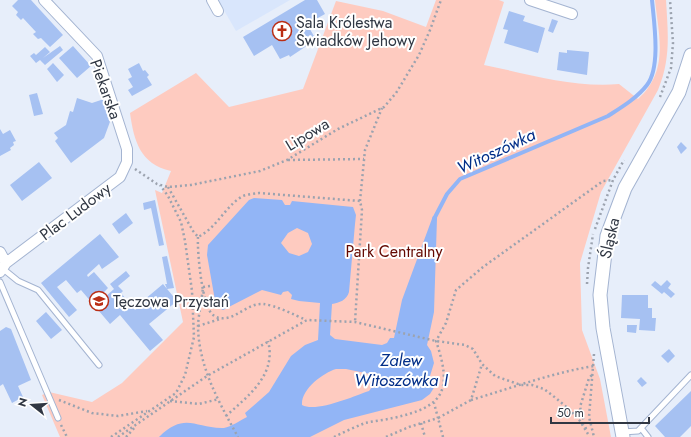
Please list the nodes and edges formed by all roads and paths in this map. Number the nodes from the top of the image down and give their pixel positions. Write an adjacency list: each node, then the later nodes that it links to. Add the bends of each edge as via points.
1 (44, 0): 11 (street, Piekarska, via 97,56)
2 (212, 0): 6 (street)
3 (441, 0): 10 (path, Lipowa, via 419,55 396,93)
4 (530, 0): 7 (street)
5 (670, 0): 9 (path, via 673,43 671,68)
6 (218, 11)
7 (572, 14)
8 (691, 55): 49 (street, Śląska, via 679,92 625,188 607,236 600,295 603,328)
9 (660, 98)
10 (382, 108): 13 (path, via 367,143); 14 (path, Lipowa, via 338,129)
11 (128, 149): 15 (street, Plac Ludowy)
12 (626, 158): 30 (path, via 613,180 603,181 483,267 456,290 446,323)
13 (364, 159): 14 (path); 18 (path)
14 (287, 160): 17 (path, Lipowa, via 260,171 191,186)
15 (127, 162): 16 (path, Lipowa, via 142,175); 21 (street, Plac Ludowy, via 120,177)
16 (160, 185): 17 (path, Lipowa); 42 (path, via 181,222 186,241 194,337 189,362 176,393)
17 (168, 187): 19 (path)
18 (360, 201): 19 (path, via 259,193 244,195 209,232); 27 (path)
19 (198, 237): 24 (path)
20 (0, 252): 21 (street)
21 (3, 268): 31 (lane, via 18,282 38,290)
22 (0, 282): 37 (lane)
23 (210, 286): 24 (path)
24 (203, 287): 25 (path, via 212,314); 28 (path)
25 (220, 319): 26 (path, via 261,304); 28 (path)
26 (307, 320): 27 (path); 29 (path)
27 (355, 322): 30 (path)
28 (198, 326): 35 (path, via 202,362)
29 (268, 341): 35 (path, via 246,356); 43 (path, via 269,362 260,384)
30 (436, 341): 32 (path, via 457,343 473,349); 41 (path, via 444,364 444,374 441,392)
31 (99, 364)
32 (482, 364): 36 (path, via 495,376); 39 (path)
33 (594, 366): 36 (path, via 546,375)
34 (691, 375): 48 (lane)
35 (207, 376): 38 (path); 40 (path)
36 (521, 385): 39 (path); 50 (path, via 544,389 570,410)
37 (48, 397): 42 (path, via 92,413 118,416); 45 (lane)
38 (219, 399): 40 (path, via 199,404); 43 (path)
39 (471, 400): 46 (path)
40 (170, 401): 42 (path); 44 (path)
41 (434, 403): 46 (path); 56 (path, via 417,412 366,423)
42 (151, 410): 52 (path)
43 (226, 416): 55 (path)
44 (146, 417): 53 (path); 54 (path)
45 (58, 418): 51 (path)
46 (438, 418): 47 (path); 59 (path)
47 (421, 423): 57 (path); 58 (path)
48 (641, 428): 49 (lane); 61 (lane)
49 (623, 434)
50 (588, 436): 60 (path, via 580,407 589,378 593,374 590,416)
51 (67, 437)
52 (112, 437)
53 (118, 437)
54 (126, 437)
55 (238, 437)
56 (334, 437)
57 (386, 437)
58 (425, 437)
59 (443, 437)
60 (594, 437)
61 (648, 437)

